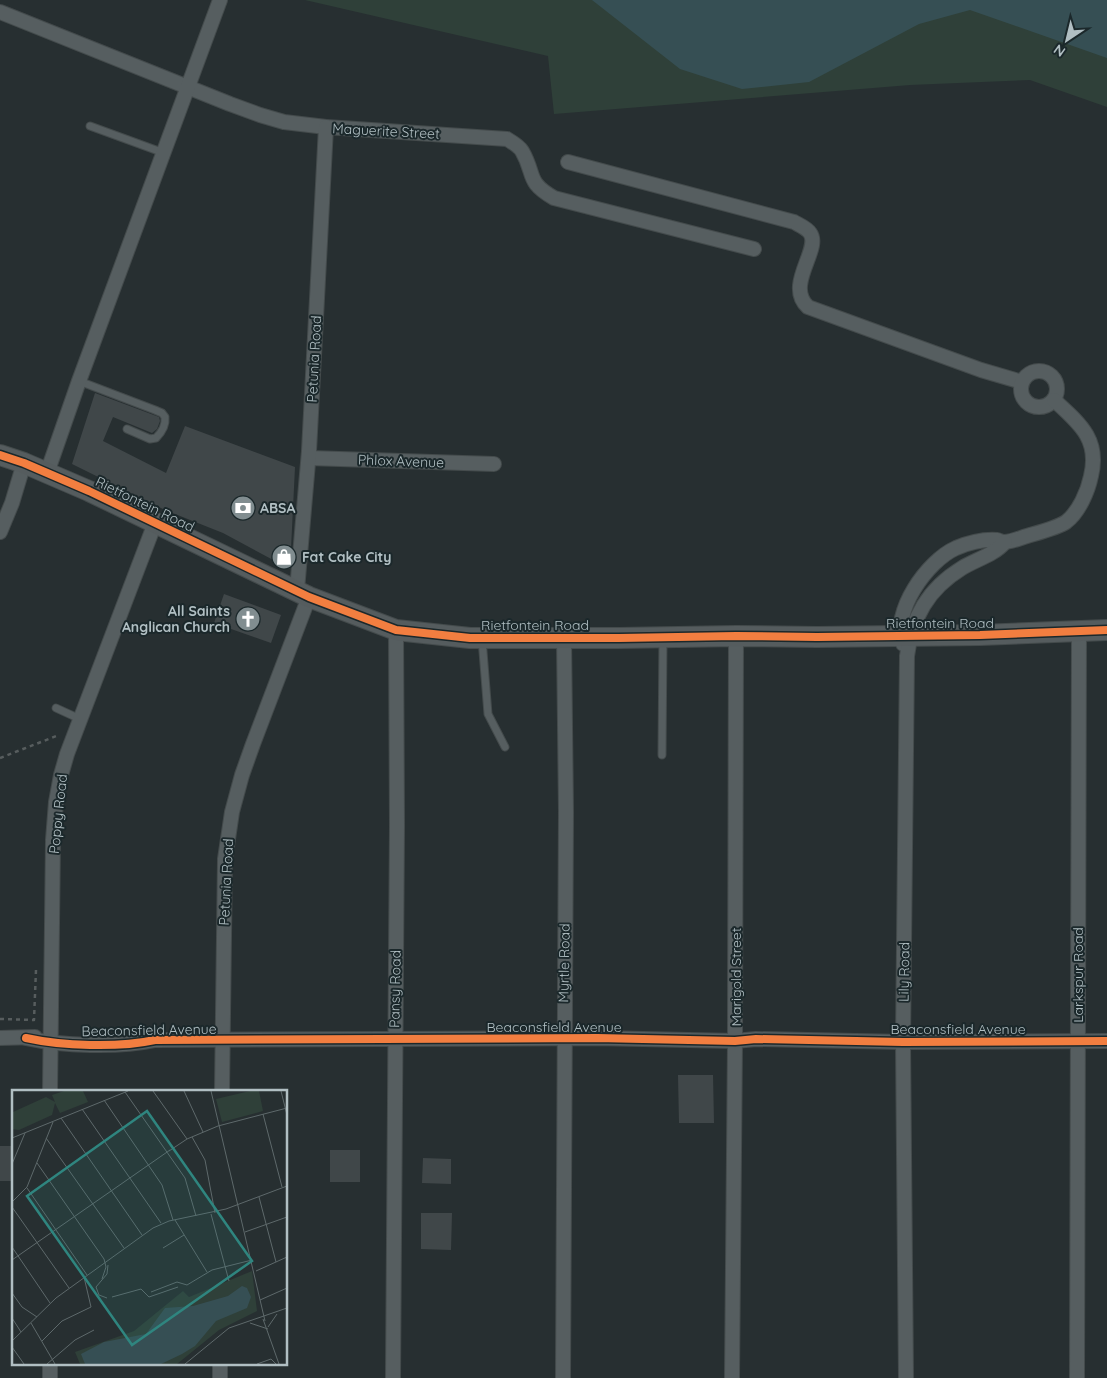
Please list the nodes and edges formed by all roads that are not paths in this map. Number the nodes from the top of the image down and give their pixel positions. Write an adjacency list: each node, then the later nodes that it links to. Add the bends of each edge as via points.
1 (220, 0): 3 (street)
2 (0, 12): 3 (street, Maguerite Street)
3 (188, 87): 5 (street, Maguerite Street, via 268,118); 6 (street)
4 (90, 126): 6 (lane)
5 (326, 127): 8 (street, Maguerite Street, via 507,139 522,151 536,185 554,198); 14 (street, Petunia Road)
6 (164, 153): 9 (street)
7 (568, 162): 10 (street, via 794,222 812,235 799,294 808,307)
8 (754, 249)
9 (79, 381): 12 (lane, via 166,417 156,438); 17 (street)
10 (1022, 382): 11 (street, via 1022,397 1034,407 1041,408); 11 (street, via 1033,371 1048,373 1057,385 1058,393)
11 (1054, 400): 20 (street, via 1076,419 1091,439 1094,465 1090,483 1065,522)
12 (127, 429)
13 (0, 455): 15 (street, Rietfontein Road)
14 (309, 458): 16 (street, Phlox Avenue); 21 (street, Petunia Road)
15 (24, 463): 17 (street, Rietfontein Road); 19 (street)
16 (494, 464)
17 (47, 473): 18 (street, Rietfontein Road)
18 (155, 523): 21 (street, Rietfontein Road); 31 (street, Poppy Road)
19 (0, 532)
20 (1005, 542): 26 (street, via 993,553 962,568 935,590); 26 (street, via 987,540 966,544 940,559 925,575 903,610 900,622)
21 (303, 594): 23 (street, Rietfontein Road); 39 (street, Petunia Road, via 244,767 232,812 225,859)
22 (1106, 626): 24 (street, Rietfontein Road)
23 (396, 630): 28 (street, Rietfontein Road); 37 (street, Pansy Road)
24 (1079, 632): 26 (street, Rietfontein Road); 38 (street, Larkspur Road)
25 (736, 636): 26 (street, Rietfontein Road); 27 (street, Rietfontein Road); 40 (street, Marigold Street)
26 (904, 636): 42 (street, Lily Road, via 907,656)
27 (663, 637): 29 (street, Rietfontein Road); 33 (lane)
28 (482, 638): 29 (street, Rietfontein Road); 32 (lane, via 488,714)
29 (564, 638): 35 (street, Myrtle Road)
30 (56, 708): 31 (lane)
31 (80, 719): 36 (street, Poppy Road, via 61,775 56,802)
32 (505, 747)
33 (662, 755)
34 (0, 1038): 36 (street, Beaconsfield Avenue)
35 (564, 1038): 37 (street, Beaconsfield Avenue); 40 (street, Beaconsfield Avenue); 46 (street, Myrtle Road)
36 (50, 1039): 39 (street, Beaconsfield Avenue, via 132,1035 155,1040); 43 (street, Poppy Road)
37 (394, 1039): 39 (street, Beaconsfield Avenue); 45 (street, Pansy Road)
38 (1078, 1040): 41 (street, Beaconsfield Avenue); 42 (street, Beaconsfield Avenue); 49 (street, Larkspur Road)
39 (222, 1041): 44 (street, Petunia Road)
40 (736, 1041): 42 (street, Beaconsfield Avenue); 47 (street, Marigold Street)
41 (1107, 1041)
42 (903, 1042): 48 (street, Lily Road)
43 (50, 1090)
44 (222, 1090)
45 (393, 1378)
46 (563, 1378)
47 (732, 1378)
48 (906, 1378)
49 (1077, 1378)

